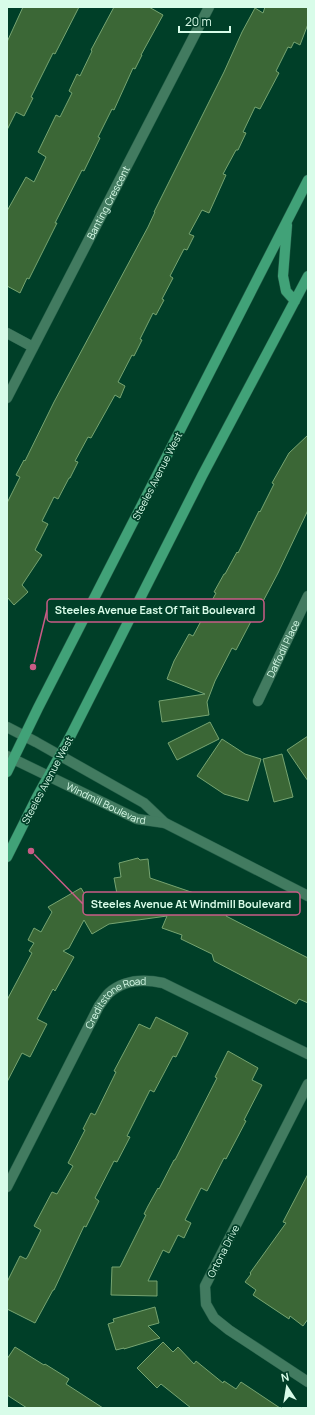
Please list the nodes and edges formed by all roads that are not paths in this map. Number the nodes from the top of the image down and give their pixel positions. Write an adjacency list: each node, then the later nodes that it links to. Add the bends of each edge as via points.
1 (209, 7): 7 (street, Banting Crescent)
2 (308, 180): 3 (main road, Steeles Avenue West)
3 (287, 221): 5 (main road, via 283,276 286,291); 12 (main road, Steeles Avenue West)
4 (308, 276): 5 (main road, Steeles Avenue West)
5 (295, 301): 13 (main road, Steeles Avenue West, via 202,476)
6 (7, 333): 7 (street)
7 (33, 346): 8 (street, Banting Crescent)
8 (7, 398)
9 (308, 596): 10 (street, Daffodil Place)
10 (258, 701)
11 (7, 727): 12 (street, Windmill Boulevard)
12 (25, 736): 13 (street, Windmill Boulevard); 14 (main road, Steeles Avenue West)
13 (60, 756): 16 (main road, Steeles Avenue West); 17 (street, Windmill Boulevard, via 144,803)
14 (10, 757): 15 (main road, Steeles Avenue West); 16 (street, Windmill Boulevard)
15 (7, 772)
16 (49, 776): 17 (street, Windmill Boulevard, via 137,819); 18 (main road, Steeles Avenue West)
17 (165, 823): 19 (street, Windmill Boulevard)
18 (7, 857)
19 (308, 896)
20 (308, 1054): 22 (street, Creditstone Road, via 163,982 137,980 123,985 109,993 99,1006)
21 (308, 1084): 23 (street, Ortona Drive, via 205,1286 206,1304 214,1318)
22 (7, 1187)
23 (308, 1382)

